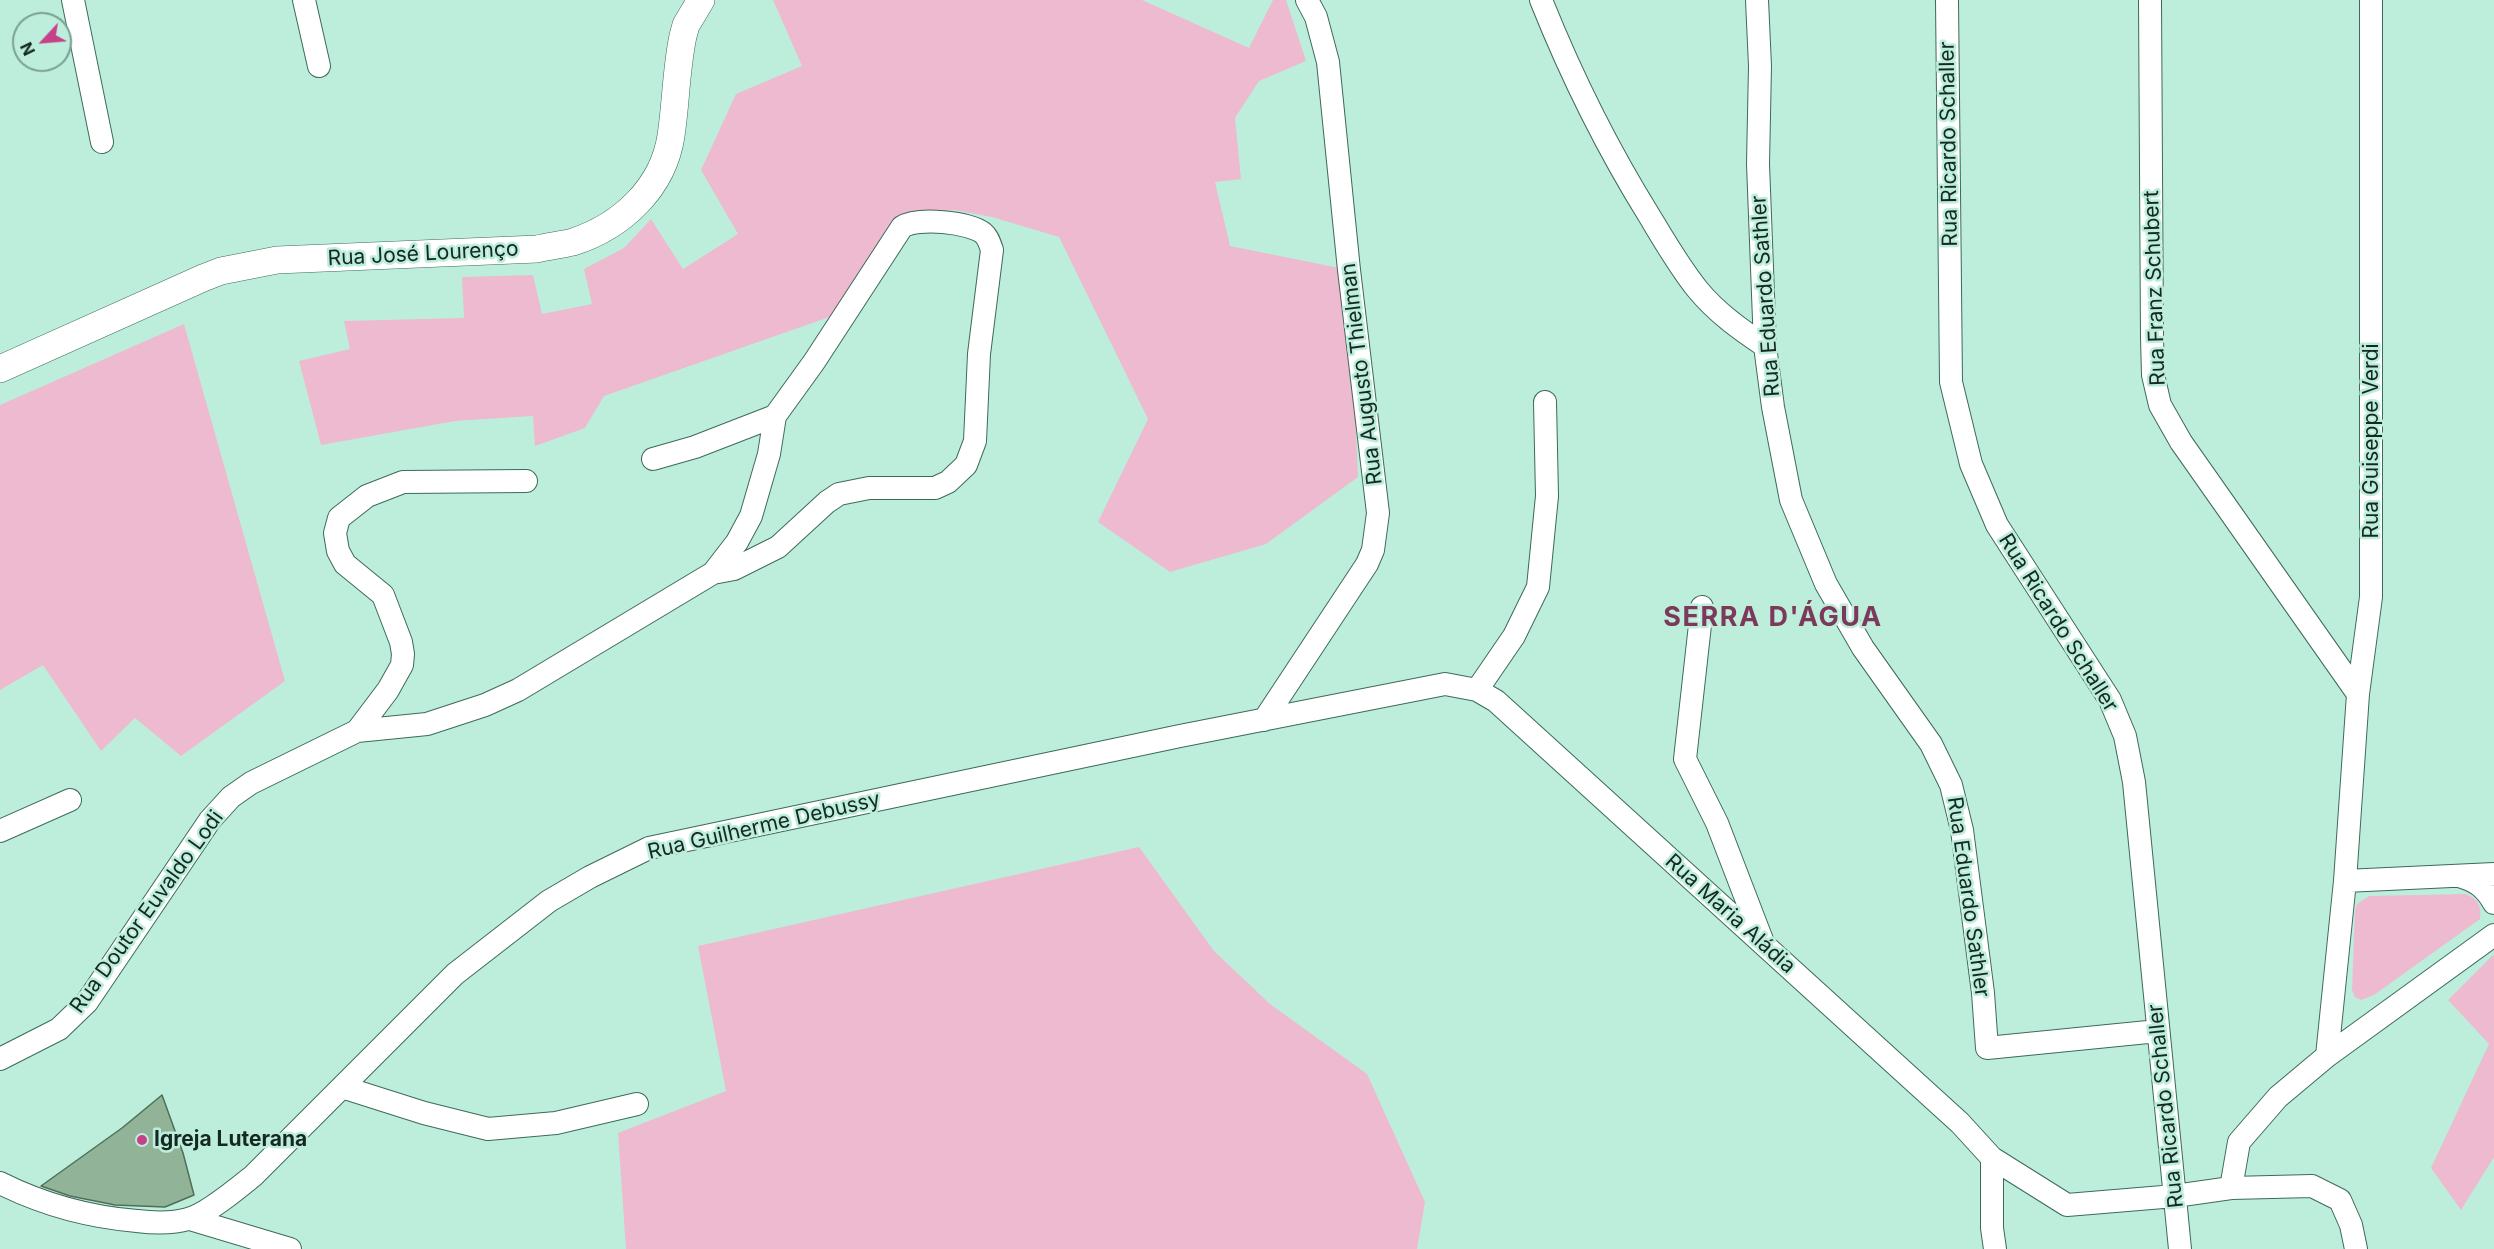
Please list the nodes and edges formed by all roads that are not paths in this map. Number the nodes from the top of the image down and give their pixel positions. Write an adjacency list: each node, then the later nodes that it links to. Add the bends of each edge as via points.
1 (74, 0): 11 (street)
2 (304, 0): 10 (street)
3 (700, 0): 13 (street, Rua José Lourenço, via 682,36 670,138 661,170 639,202 595,233 537,249 249,264 203,278)
4 (1307, 0): 22 (street, Rua Augusto Thielman, via 1316,16 1328,62 1378,513 1367,564)
5 (1541, 0): 12 (street, via 1599,129 1662,238 1698,290 1735,326)
6 (1757, 0): 12 (street, Rua Eduardo Sathler)
7 (1947, 0): 32 (street, Rua Ricardo Schaller, via 1951,382 1971,464 1997,525 2110,700 2125,736 2134,782)
8 (2150, 0): 21 (street, Rua Franz Schubert, via 2152,338 2153,375 2160,405 2181,442)
9 (2371, 0): 21 (street, Rua Guiseppe Verdi, via 2372,597)
10 (319, 66)
11 (102, 142)
12 (1765, 346): 32 (street, Rua Eduardo Sathler, via 1791,500 1826,584 1863,648 1931,744 1951,785 1962,830 1987,1048)
13 (0, 369)
14 (1545, 402): 20 (street, via 1547,496 1538,587 1514,636)
15 (775, 416): 16 (street); 18 (street, Rua Doutor Euvaldo Lodi, via 769,454 751,516); 18 (street, Rua Doutor Euvaldo Lodi, via 902,227 916,222 941,222 964,225 988,238 992,250 979,354 975,441 966,465 935,488 869,488 839,494 778,547 734,569)
16 (653, 459)
17 (526, 481): 23 (street, via 403,482 367,496 339,518 335,533 338,551 345,564 383,596 403,654 402,665 388,690)
18 (713, 573): 23 (street, Rua Doutor Euvaldo Lodi, via 518,690 485,705 427,724)
19 (1702, 607): 31 (street, via 1685,759 1717,823)
20 (1477, 690): 22 (street, Rua Maria Aládia, via 1445,684); 31 (street, Rua Maria Aládia, via 1496,701)
21 (2358, 694): 28 (street, Rua Guiseppe Verdi)
22 (1264, 720): 35 (street, Rua Guilherme Debussy, via 649,848 590,877 510,931 455,974)
23 (357, 731): 34 (street, Rua Doutor Euvaldo Lodi, via 279,768 231,797 210,820 87,1002 59,1029)
24 (70, 800): 25 (street)
25 (0, 831)
26 (2456, 874): 27 (street); 28 (street); 29 (street, via 2476,881)
27 (2494, 874)
28 (2345, 881): 33 (street, Rua Guiseppe Verdi)
29 (2494, 903)
30 (2491, 934): 33 (street)
31 (1763, 944): 37 (street, Rua Maria Aládia, via 1960,1123)
32 (2158, 1032): 40 (street, Rua Ricardo Schaller)
33 (2327, 1056): 39 (street, via 2278,1097 2240,1142)
34 (0, 1059)
35 (342, 1087): 36 (street, via 488,1128 556,1124); 41 (street, Rua Guilherme Debussy, via 253,1176)
36 (637, 1104)
37 (1992, 1158): 40 (street, Rua Maria Aládia, via 2067,1205); 43 (street)
38 (0, 1183): 41 (street, Rua Guilherme Debussy, via 79,1214 150,1222)
39 (2231, 1188): 40 (street, Rua Maria Aládia); 45 (street, Rua Maria Aládia, via 2312,1186 2340,1200)
40 (2175, 1196): 44 (street, Rua Ricardo Schaller)
41 (190, 1219): 42 (street)
42 (290, 1249)
43 (1995, 1249)
44 (2180, 1249)
45 (2356, 1249)

